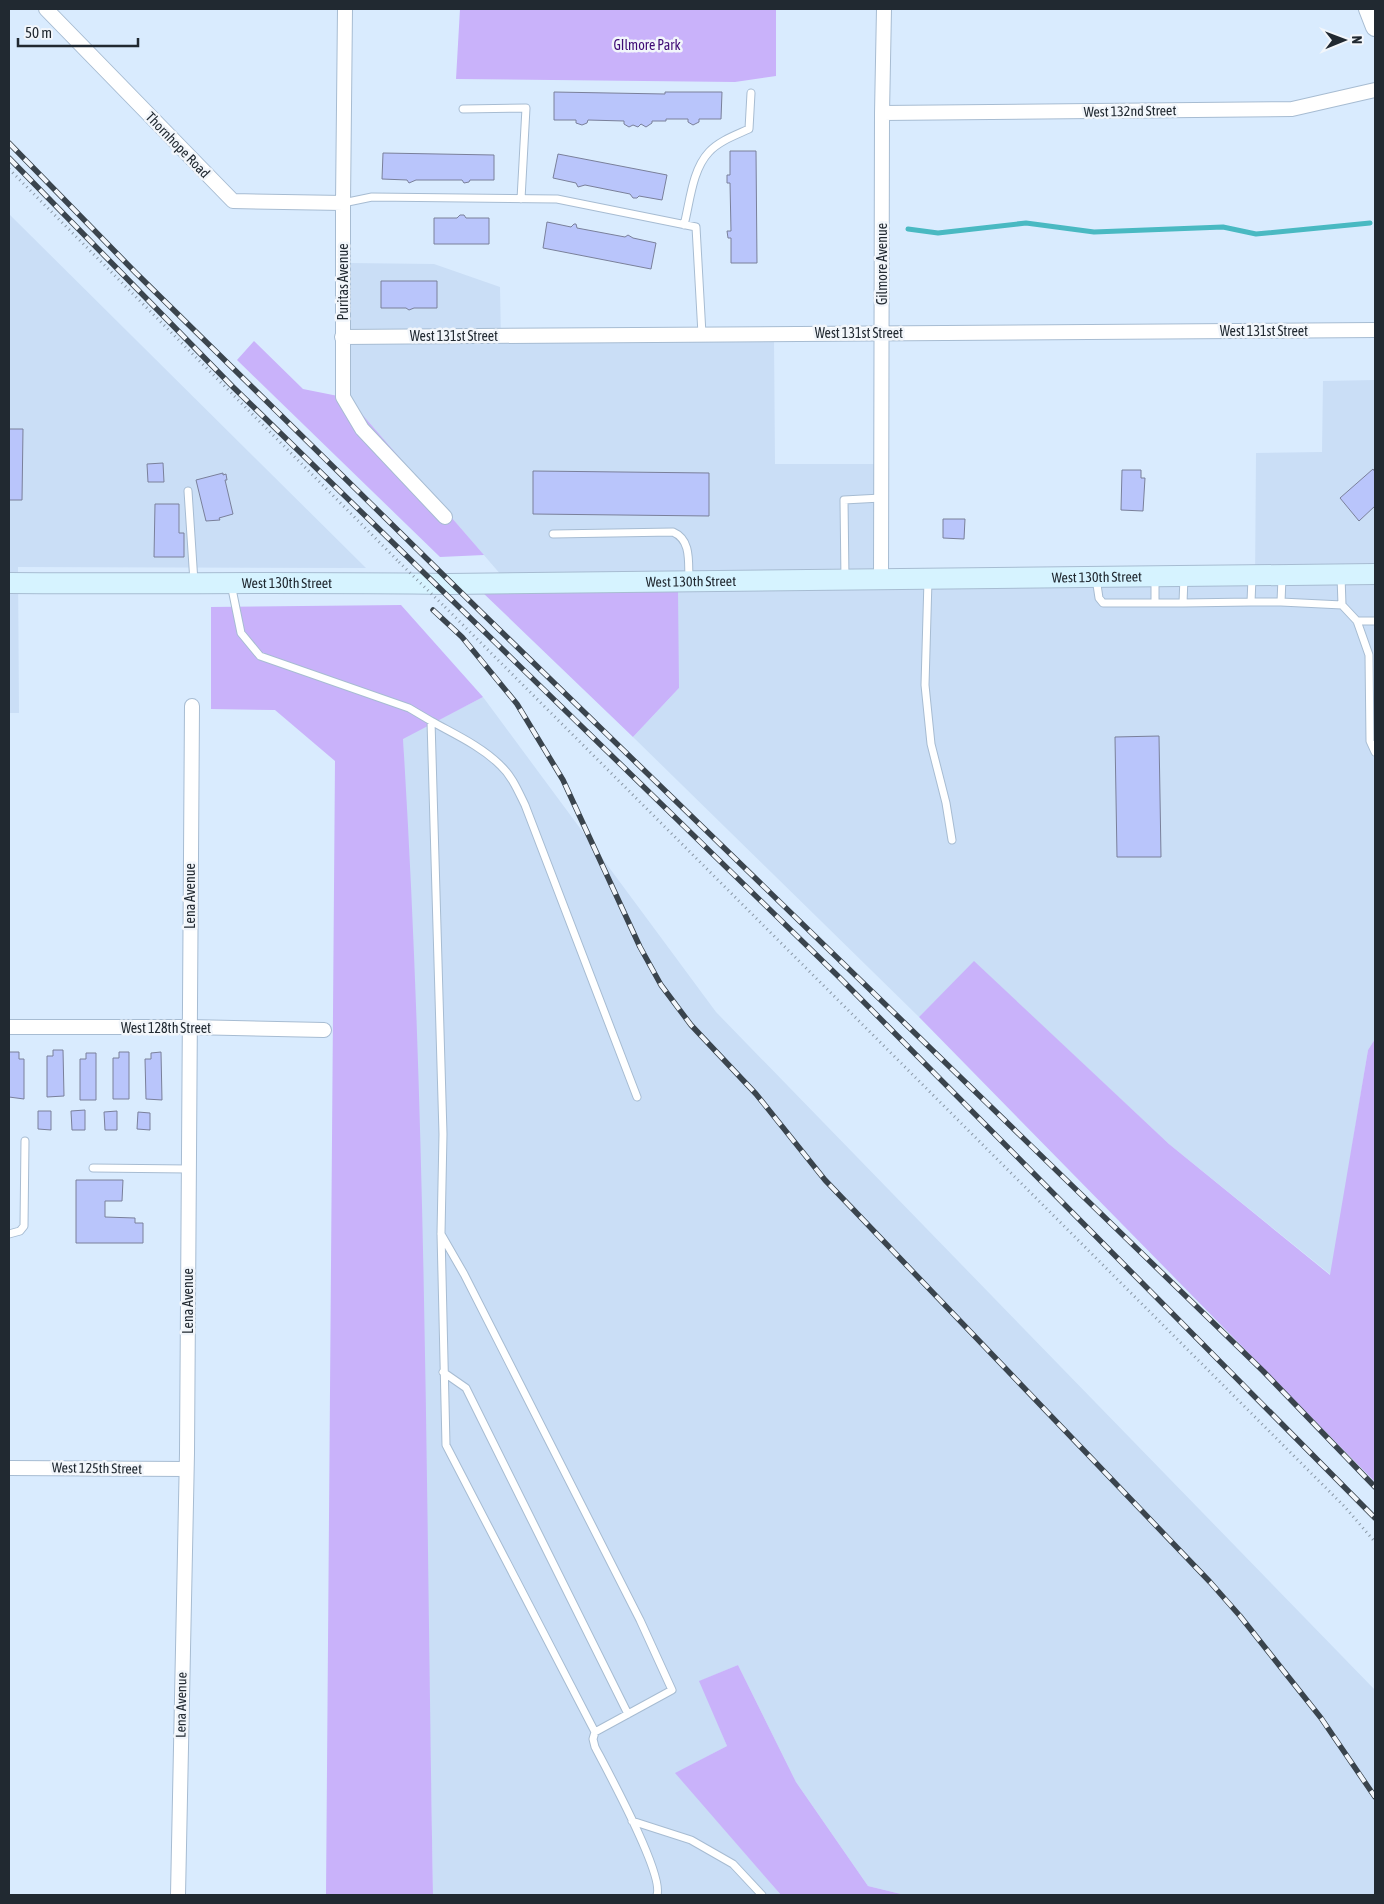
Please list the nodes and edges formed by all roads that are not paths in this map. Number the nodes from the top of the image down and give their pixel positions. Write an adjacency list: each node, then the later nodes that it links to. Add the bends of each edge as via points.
1 (46, 9): 11 (street, Thornhope Road, via 232,202)
2 (345, 9): 11 (street, Puritas Avenue)
3 (884, 9): 9 (street, Gilmore Avenue)
4 (1368, 9): 5 (street)
5 (1375, 27)
6 (1375, 90): 9 (street, West 132nd Street, via 1292,109)
7 (751, 93): 12 (lane, via 749,129 722,142 700,165)
8 (463, 109): 10 (lane, via 526,108)
9 (882, 113): 14 (street, Gilmore Avenue)
10 (521, 199): 11 (lane, via 372,197); 12 (lane, via 557,199)
11 (342, 203): 16 (street, Puritas Avenue)
12 (684, 225): 15 (lane, via 696,227)
13 (1375, 330): 14 (street, West 131st Street)
14 (882, 333): 15 (street, West 131st Street); 18 (street, Gilmore Avenue)
15 (702, 334): 16 (street, West 131st Street)
16 (342, 337): 19 (street, Puritas Avenue, via 344,397 362,429)
17 (188, 491): 33 (lane)
18 (882, 498): 29 (lane, via 844,500); 30 (street, Gilmore Avenue)
19 (445, 517)
20 (553, 534): 31 (lane, via 673,532 680,535 687,548)
21 (1341, 574): 22 (main road, West 130th Street); 23 (main road, West 130th Street); 39 (lane)
22 (1375, 574)
23 (1282, 575): 25 (main road, West 130th Street); 36 (lane)
24 (1184, 576): 25 (main road, West 130th Street); 26 (main road, West 130th Street); 38 (lane)
25 (1252, 576): 35 (lane)
26 (1154, 577): 27 (main road, West 130th Street); 37 (lane)
27 (1096, 578): 28 (main road, West 130th Street); 37 (lane, via 1099,598 1103,603)
28 (928, 579): 30 (main road, West 130th Street); 45 (lane, via 926,694 931,744)
29 (845, 580): 30 (main road, West 130th Street); 31 (main road, West 130th Street)
30 (881, 580)
31 (689, 582): 34 (main road, West 130th Street)
32 (9, 583): 33 (main road, West 130th Street)
33 (194, 584): 34 (main road, West 130th Street)
34 (231, 584): 43 (lane, via 241,633 260,656 410,708)
35 (1251, 602): 36 (lane); 38 (lane)
36 (1281, 602): 39 (lane)
37 (1155, 603): 38 (lane)
38 (1183, 603)
39 (1342, 605): 40 (lane)
40 (1357, 621): 41 (lane); 44 (lane, via 1369,656 1370,741)
41 (1375, 621)
42 (192, 706): 47 (street, Lena Avenue)
43 (431, 721): 49 (lane, via 479,748 501,766 516,786); 53 (lane, via 442,1134)
44 (1375, 752)
45 (952, 840)
46 (9, 1027): 47 (street, West 128th Street)
47 (189, 1027): 48 (street, West 128th Street); 52 (street, Lena Avenue)
48 (324, 1030)
49 (637, 1097)
50 (25, 1141): 54 (lane, via 24,1226 20,1231)
51 (93, 1168): 52 (lane)
52 (188, 1169): 57 (street, Lena Avenue)
53 (440, 1233): 55 (lane); 58 (lane, via 640,1620 672,1690)
54 (9, 1234)
55 (443, 1372): 58 (lane, via 466,1388); 59 (lane, via 446,1445)
56 (9, 1468): 57 (street, West 125th Street)
57 (186, 1469): 61 (street, Lena Avenue)
58 (628, 1714): 59 (lane)
59 (595, 1732): 60 (lane, via 595,1747)
60 (632, 1821): 62 (lane, via 653,1869); 63 (lane, via 691,1840 733,1864)
61 (178, 1895)
62 (657, 1895)
63 (762, 1895)

